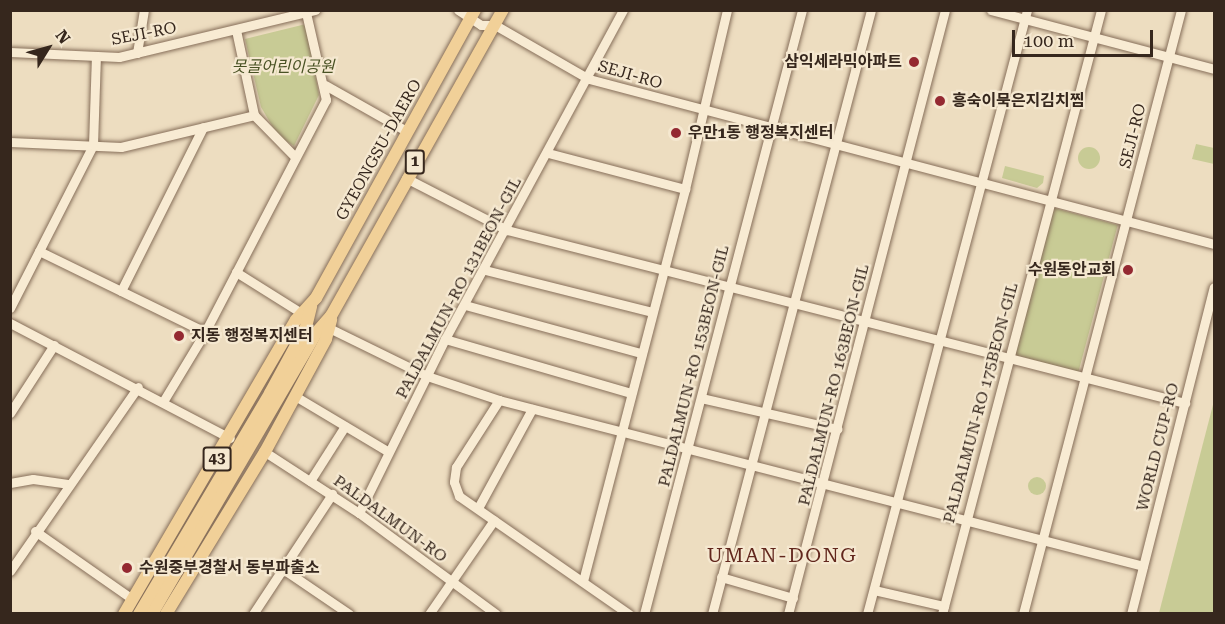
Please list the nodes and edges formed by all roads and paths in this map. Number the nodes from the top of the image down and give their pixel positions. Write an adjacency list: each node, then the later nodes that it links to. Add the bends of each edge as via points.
1 (144, 10): 19 (street)
2 (458, 10): 13 (street, SEJI-RO)
3 (503, 10): 15 (main road, 1)
4 (623, 10): 23 (street, PALDALMUN-RO 131BEON-GIL)
5 (727, 10): 25 (street)
6 (802, 10): 27 (street)
7 (871, 10): 31 (street)
8 (945, 10): 35 (street, PALDALMUN-RO 163BEON-GIL)
9 (991, 10): 14 (street)
10 (1101, 10): 17 (street)
11 (1182, 10): 21 (street, SEJI-RO)
12 (304, 12): 16 (street, SEJI-RO); 24 (street)
13 (473, 14): 15 (street, SEJI-RO, via 481,25); 29 (main road, GYEONGSU-DAERO / 1)
14 (1026, 15): 17 (street); 37 (street)
15 (495, 25): 23 (street, SEJI-RO); 36 (main road, 1)
16 (236, 30): 19 (street, SEJI-RO); 26 (street)
17 (1094, 38): 21 (street); 39 (street)
18 (10, 52): 20 (street, SEJI-RO)
19 (137, 53): 20 (street, SEJI-RO)
20 (96, 56): 32 (street)
21 (1169, 58): 22 (street); 40 (street, SEJI-RO)
22 (1215, 69)
23 (589, 79): 25 (street, SEJI-RO); 33 (street, PALDALMUN-RO 131BEON-GIL)
24 (325, 85): 29 (street); 34 (street, via 326,100)
25 (703, 110): 27 (street, SEJI-RO); 38 (street)
26 (254, 115): 28 (street); 34 (street)
27 (772, 126): 31 (street, SEJI-RO); 47 (street, PALDALMUN-RO 153BEON-GIL)
28 (203, 128): 32 (street, via 121,147); 49 (street)
29 (408, 132): 53 (main road, GYEONGSU-DAERO / 1)
30 (10, 142): 32 (street)
31 (835, 143): 35 (street, SEJI-RO); 50 (street)
32 (93, 145): 43 (street)
33 (548, 153): 38 (street); 41 (street, PALDALMUN-RO 131BEON-GIL)
34 (295, 157): 46 (street)
35 (906, 163): 37 (street, SEJI-RO); 56 (street, PALDALMUN-RO 163BEON-GIL)
36 (406, 178): 41 (street); 55 (main road, 1)
37 (984, 183): 39 (street, SEJI-RO); 60 (street)
38 (685, 189): 45 (street)
39 (1050, 201): 40 (street, SEJI-RO); 63 (street, PALDALMUN-RO 175BEON-GIL)
40 (1127, 221): 42 (street, SEJI-RO); 65 (street)
41 (507, 230): 44 (street, PALDALMUN-RO 131BEON-GIL); 45 (street)
42 (1215, 244)
43 (39, 251): 49 (street); 52 (street)
44 (485, 270): 51 (street, PALDALMUN-RO 131BEON-GIL); 54 (street)
45 (663, 270): 47 (street); 54 (street)
46 (236, 272): 53 (street); 58 (street)
47 (729, 287): 50 (street); 70 (street, PALDALMUN-RO 153BEON-GIL)
48 (1215, 287): 73 (street, WORLD CUP-RO)
49 (121, 291): 58 (street)
50 (792, 303): 56 (street); 75 (street)
51 (465, 305): 59 (street, PALDALMUN-RO 131BEON-GIL); 62 (street)
52 (10, 308)
53 (307, 310): 68 (main road, GYEONGSU-DAERO / 1, via 306,327); 80 (main road, GYEONGSU-DAERO / 43)
54 (652, 312): 62 (street)
55 (330, 322): 64 (street); 68 (main road, 1, via 316,333); 69 (main road, 43)
56 (866, 322): 60 (street); 78 (street, PALDALMUN-RO 163BEON-GIL)
57 (13, 327): 61 (street)
58 (205, 332): 71 (street)
59 (445, 339): 64 (street, PALDALMUN-RO 131BEON-GIL); 67 (street)
60 (942, 341): 63 (street); 90 (street)
61 (54, 345): 66 (street); 76 (street)
62 (641, 353): 67 (street)
63 (1009, 358): 65 (street); 94 (street, PALDALMUN-RO 175BEON-GIL)
64 (427, 376): 72 (street); 82 (street, PALDALMUN-RO 131BEON-GIL)
65 (1084, 377): 73 (street); 96 (street)
66 (138, 387): 71 (street); 87 (street)
67 (631, 393): 79 (street)
68 (274, 395): 109 (main road, 1); 110 (main road, 1)
69 (295, 396): 77 (street); 81 (main road, 43)
70 (701, 398): 75 (street); 83 (street, PALDALMUN-RO 153BEON-GIL)
71 (164, 400): 80 (street)
72 (499, 400): 74 (street); 91 (street, via 456,467 454,482 459,496)
73 (1185, 403): 97 (street, WORLD CUP-RO)
74 (532, 409): 79 (street); 91 (street)
75 (764, 410): 78 (street); 84 (street)
76 (10, 413)
77 (345, 426): 82 (street); 85 (street)
78 (838, 429): 88 (street, PALDALMUN-RO 163BEON-GIL)
79 (620, 434): 83 (street); 102 (street)
80 (230, 438): 105 (main road, GYEONGSU-DAERO / 43)
81 (264, 452): 85 (street, PALDALMUN-RO); 111 (main road, 43)
82 (389, 452): 92 (street, PALDALMUN-RO 131BEON-GIL)
83 (688, 452): 84 (street); 116 (street, PALDALMUN-RO 153BEON-GIL)
84 (749, 467): 88 (street); 100 (street)
85 (310, 481): 89 (street, PALDALMUN-RO)
86 (10, 483): 87 (street, via 33,479)
87 (68, 484): 95 (street)
88 (824, 486): 90 (street); 104 (street, PALDALMUN-RO 163BEON-GIL)
89 (332, 494): 92 (street, PALDALMUN-RO); 98 (street)
90 (897, 505): 94 (street); 103 (street)
91 (477, 508): 93 (street)
92 (359, 513): 101 (street, PALDALMUN-RO)
93 (494, 520): 101 (street); 102 (street)
94 (965, 522): 96 (street); 106 (street, PALDALMUN-RO 175BEON-GIL)
95 (35, 531): 99 (street); 105 (street)
96 (1041, 541): 97 (street); 120 (street)
97 (1143, 566): 121 (street, WORLD CUP-RO)
98 (283, 569): 107 (street); 112 (street)
99 (10, 571)
100 (721, 577): 104 (street); 117 (street)
101 (451, 580): 113 (street); 114 (street, PALDALMUN-RO)
102 (583, 581): 115 (street)
103 (874, 590): 106 (street); 119 (street)
104 (793, 598): 118 (street, PALDALMUN-RO 163BEON-GIL)
105 (132, 599): 108 (main road, GYEONGSU-DAERO / 43)
106 (943, 610)
107 (345, 612)
108 (123, 614)
109 (139, 614)
110 (152, 614)
111 (166, 614)
112 (253, 614)
113 (429, 614)
114 (496, 614)
115 (630, 614)
116 (644, 614)
117 (712, 614)
118 (788, 614)
119 (867, 614)
120 (1023, 614)
121 (1131, 614)

